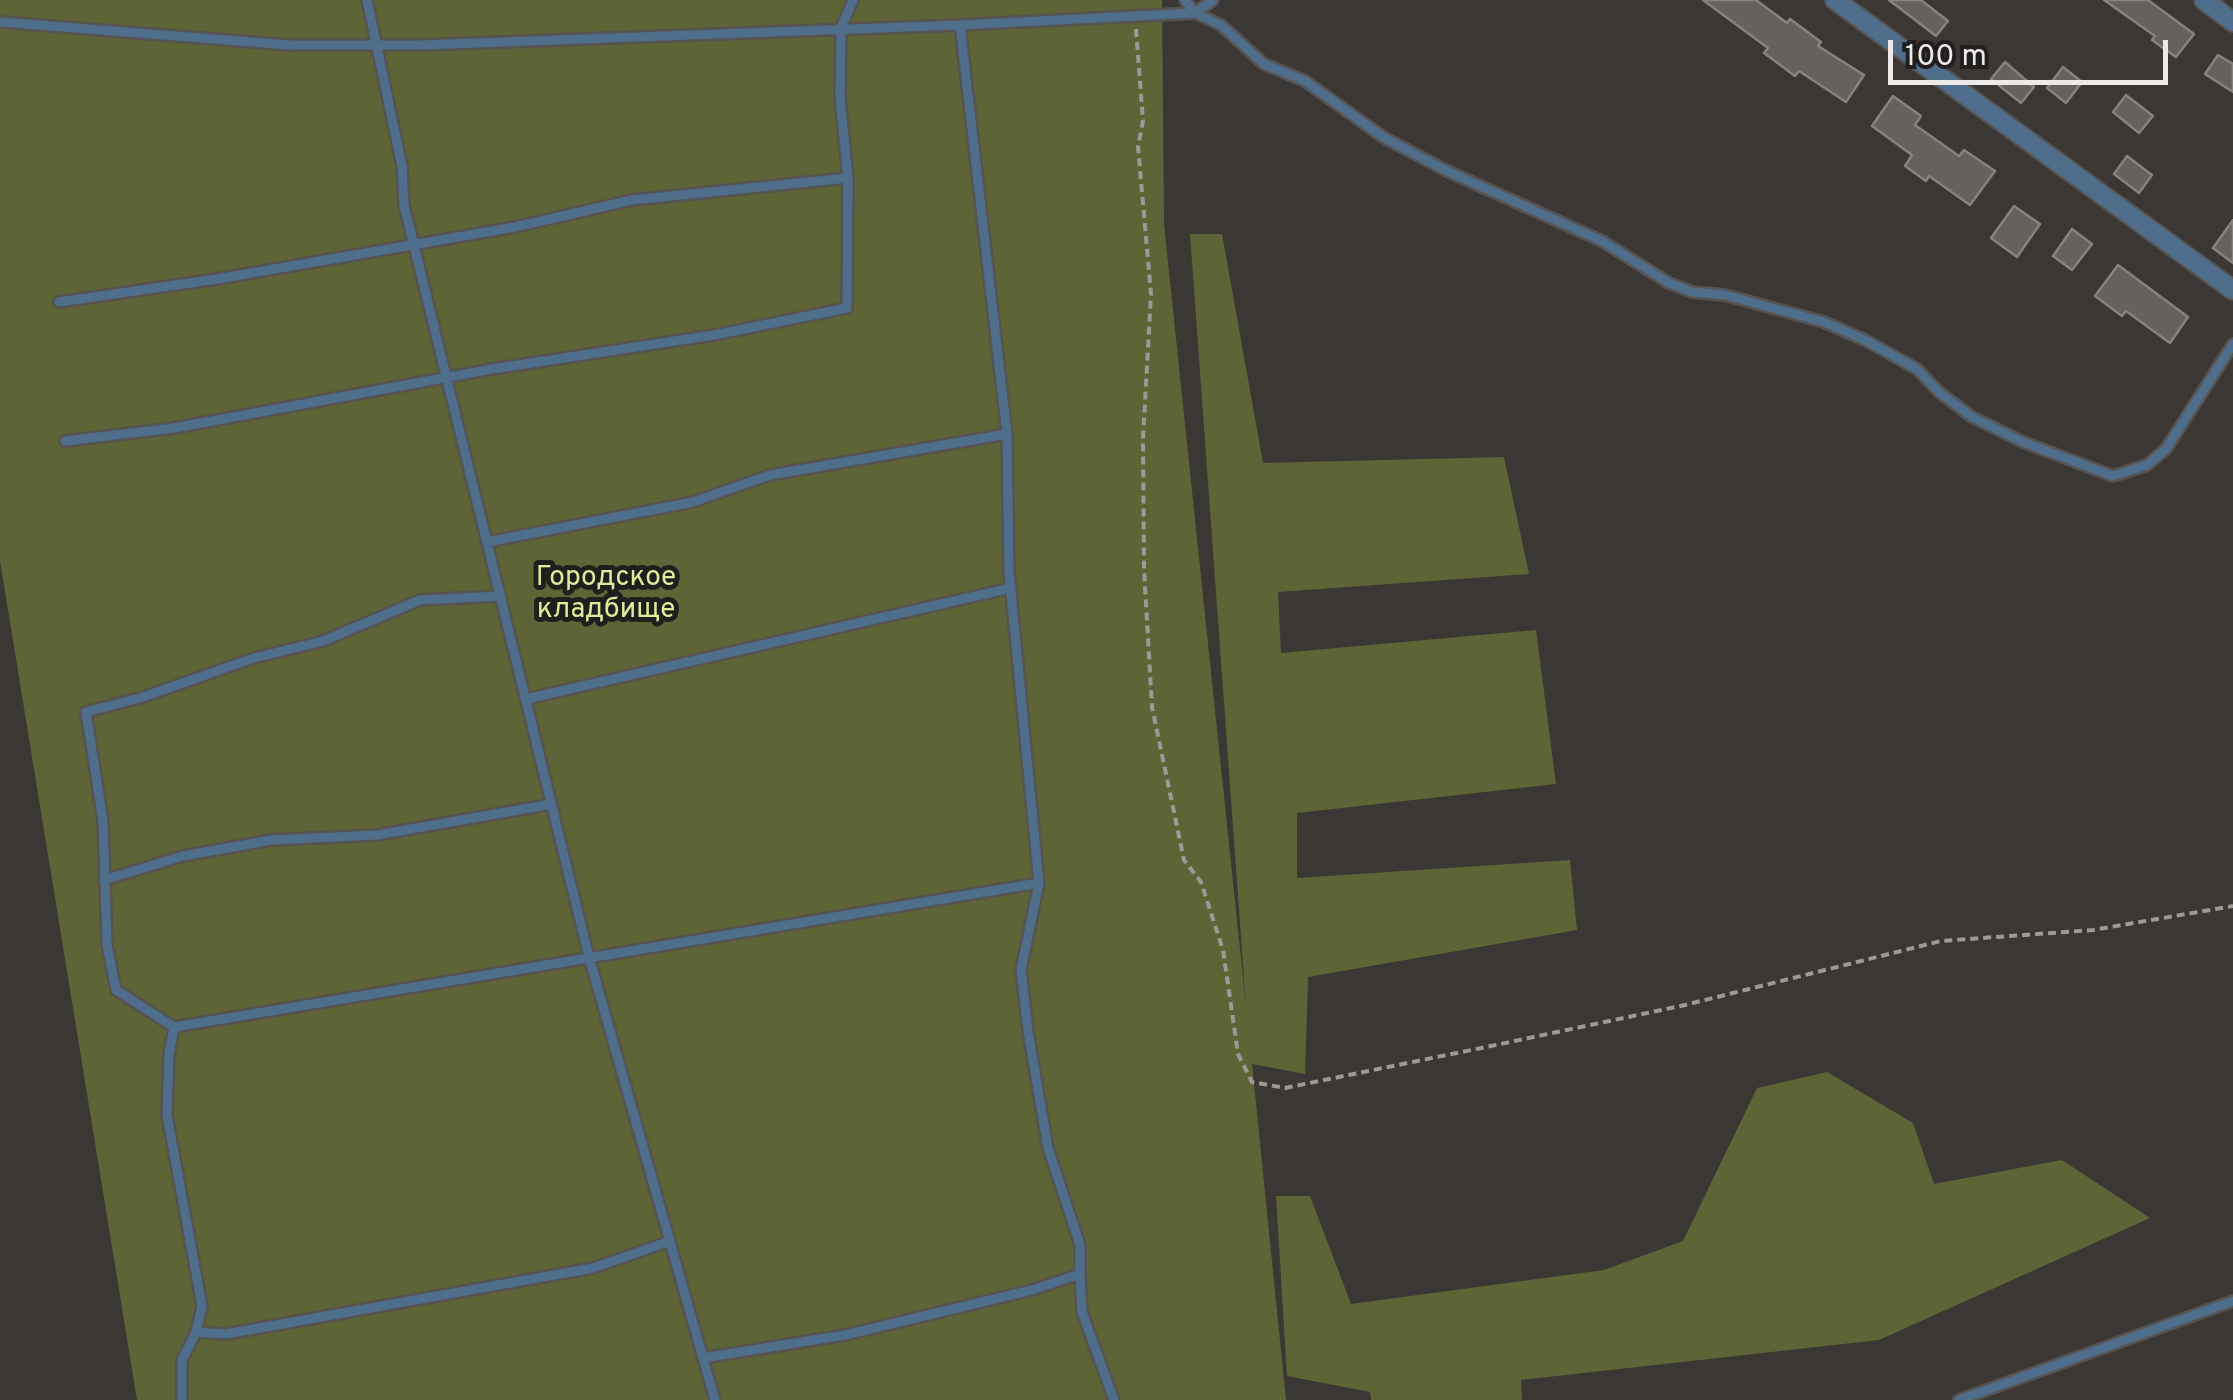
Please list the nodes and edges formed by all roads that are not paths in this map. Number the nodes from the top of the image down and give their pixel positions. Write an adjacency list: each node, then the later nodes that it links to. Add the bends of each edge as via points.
1 (367, 0): 14 (lane)
2 (853, 0): 13 (lane)
3 (1134, 0): 9 (lane)
4 (1185, 0): 8 (lane)
5 (1213, 0): 8 (lane)
6 (1835, 0): 17 (street)
7 (2204, 0): 11 (street)
8 (1195, 13): 9 (lane); 19 (lane, via 1383,138 1602,241 1669,283 1824,322 1918,369 1972,416 2113,476 2147,465 2166,449)
9 (1134, 14): 12 (lane)
10 (0, 22): 14 (lane, via 289,45)
11 (2233, 22)
12 (960, 24): 13 (lane); 21 (lane)
13 (841, 28): 14 (lane); 15 (lane)
14 (378, 45): 16 (lane)
15 (848, 178): 16 (lane, via 632,200); 20 (lane, via 847,308)
16 (414, 245): 18 (lane); 20 (lane)
17 (2233, 290)
18 (59, 302)
19 (2233, 344)
20 (447, 378): 22 (lane); 23 (lane)
21 (1007, 434): 23 (lane, via 770,475 693,502); 24 (lane)
22 (66, 441)
23 (487, 542): 25 (lane)
24 (1011, 588): 26 (lane); 29 (lane)
25 (501, 596): 26 (lane); 28 (lane, via 420,600 323,641 86,712 103,821)
26 (526, 699): 27 (lane)
27 (552, 804): 28 (lane, via 377,835 271,840); 30 (lane)
28 (104, 880): 31 (lane, via 116,990)
29 (1039, 883): 30 (lane); 33 (lane, via 1021,970 1048,1148 1080,1245)
30 (590, 957): 31 (lane); 32 (lane)
31 (174, 1027): 35 (lane, via 167,1115 202,1306)
32 (670, 1241): 35 (lane, via 593,1268 226,1334); 36 (lane)
33 (1080, 1274): 36 (lane, via 845,1335); 39 (lane, via 1082,1312)
34 (2233, 1301): 40 (lane)
35 (196, 1332): 37 (lane, via 182,1360)
36 (703, 1358): 38 (lane)
37 (182, 1400)
38 (715, 1400)
39 (1114, 1400)
40 (1959, 1400)

